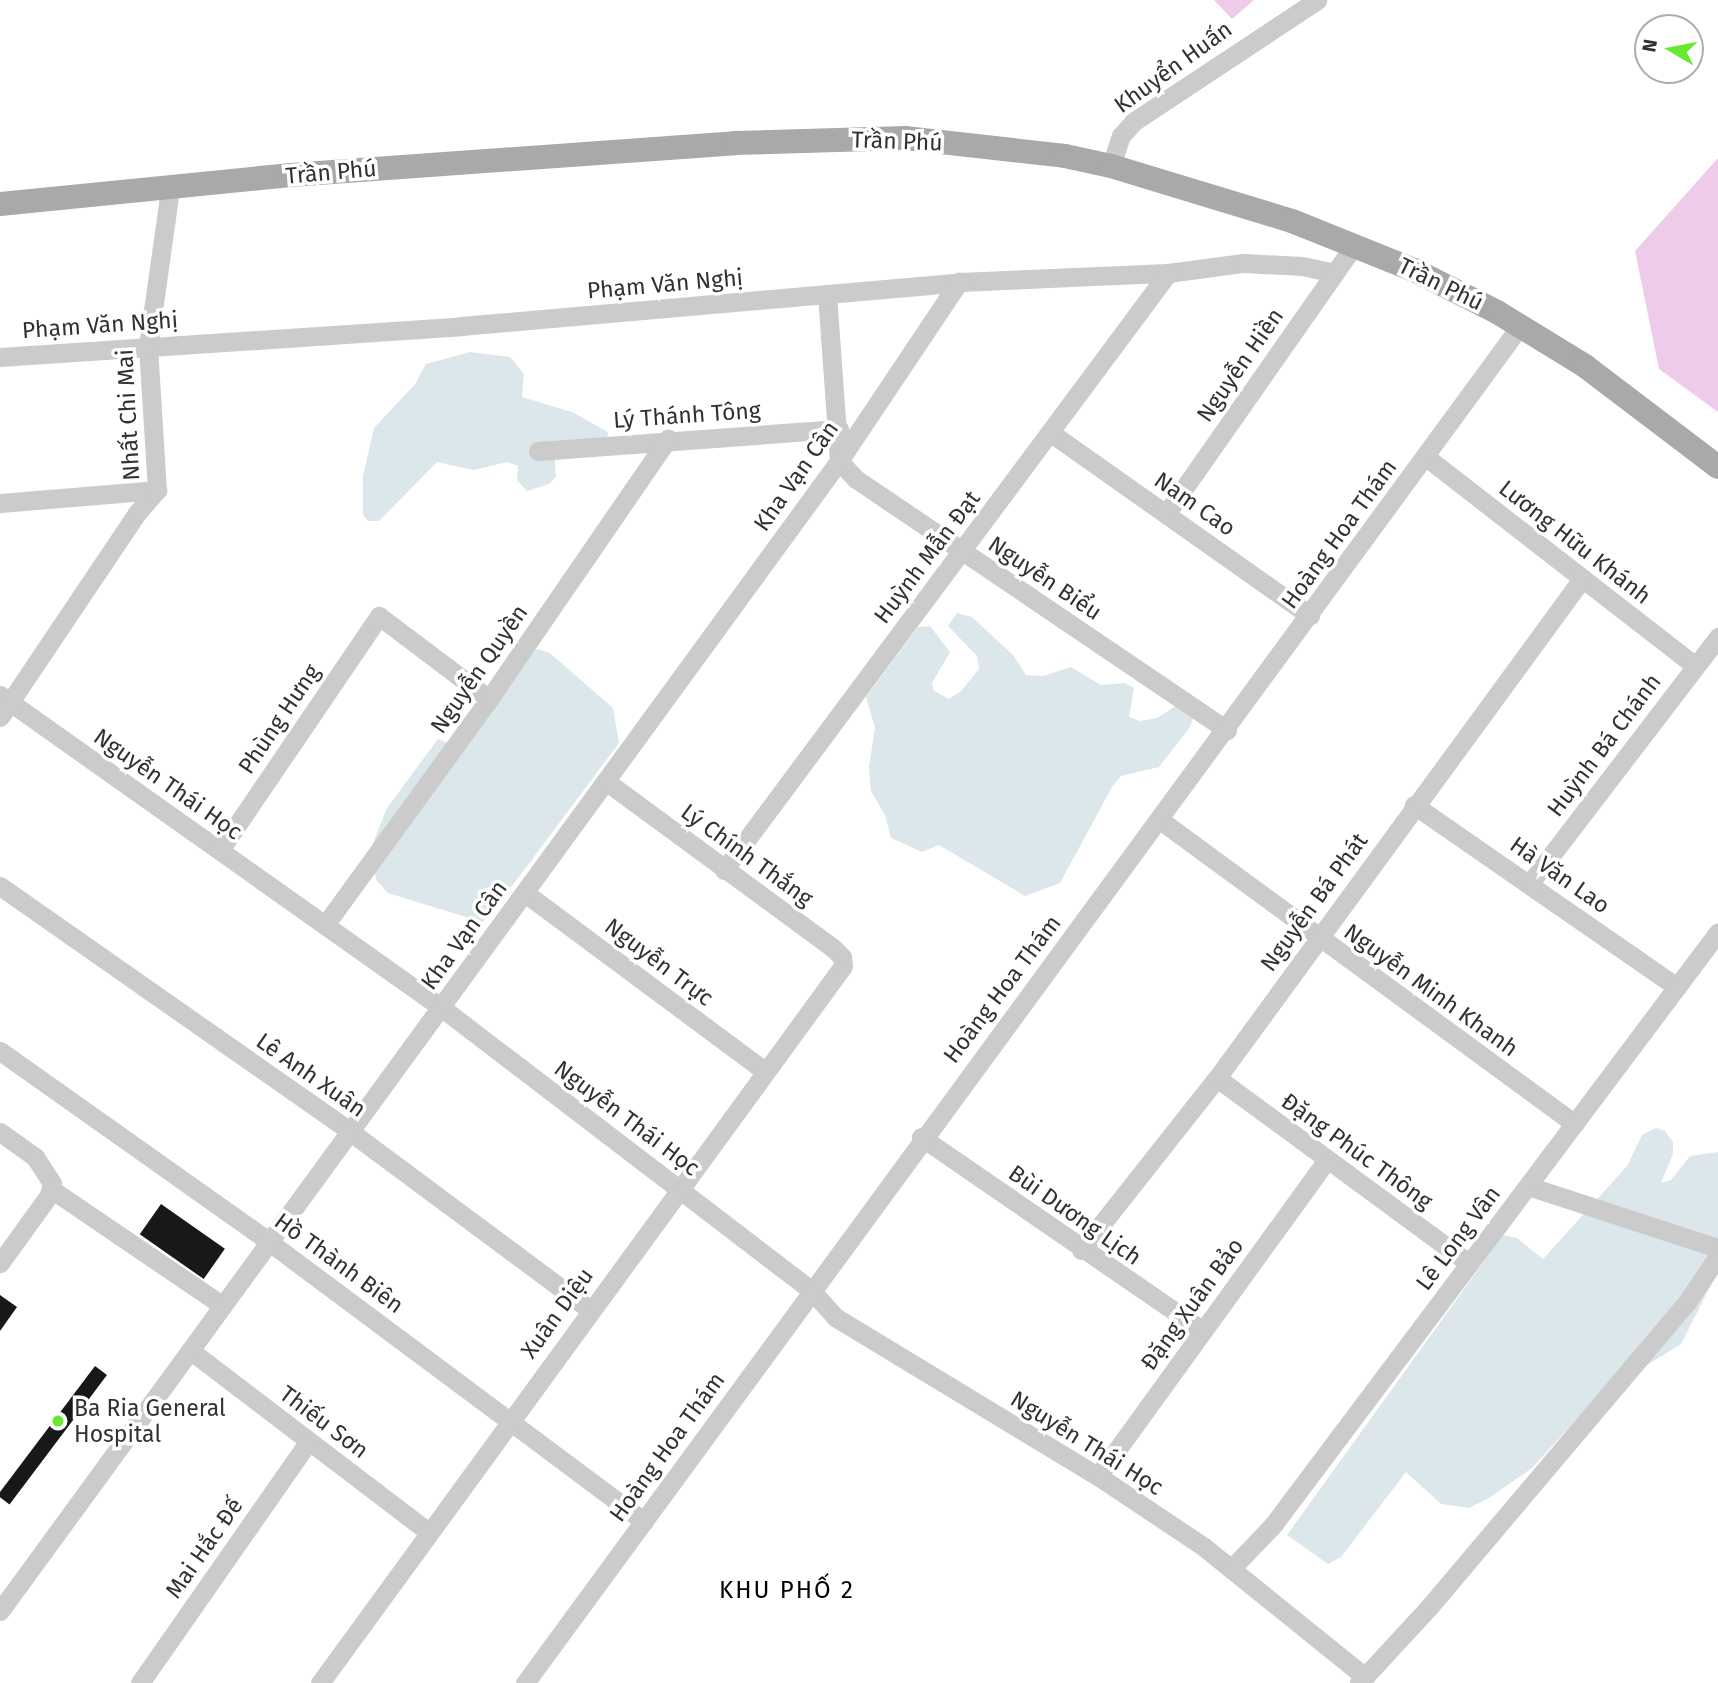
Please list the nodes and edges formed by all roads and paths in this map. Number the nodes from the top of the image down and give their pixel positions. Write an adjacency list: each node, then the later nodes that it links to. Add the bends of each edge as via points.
1 (1317, 0): 2 (street, Khuyển Huấn, via 1133,122 1121,136)
2 (1111, 166): 3 (main road, Trần Phú, via 905,138 835,139 523,156); 5 (main road, Trần Phú)
3 (170, 190): 4 (main road, Trần Phú); 11 (street, Nhất Chi Mai)
4 (0, 204)
5 (1354, 244): 7 (street, Nguyễn Hiền); 10 (main road, Trần Phú)
6 (1168, 273): 7 (street, Phạm Văn Nghị, via 1272,263); 8 (street, Phạm Văn Nghị); 14 (street, Huỳnh Mẫn Đạt)
7 (1334, 274): 22 (street, Nguyễn Hiền)
8 (959, 282): 9 (street, Phạm Văn Nghị); 18 (street, Kha Vạn Cân)
9 (827, 294): 11 (street, Phạm Văn Nghị, via 461,326); 13 (street)
10 (1520, 326): 17 (street, Hoàng Hoa Thám); 19 (main road, Trần Phú, via 1602,377)
11 (148, 346): 12 (street, Phạm Văn Nghị); 20 (street, Nhất Chi Mai)
12 (0, 357)
13 (839, 429): 15 (street, Lý Thánh Tông); 18 (street)
14 (1051, 433): 22 (street, Nam Cao); 23 (street, Huỳnh Mẫn Đạt)
15 (668, 439): 16 (street, Lý Thánh Tông); 28 (street, Nguyễn Quyền)
16 (538, 451)
17 (1426, 457): 24 (street, Lương Hữu Khánh); 25 (street, Hoàng Hoa Thám)
18 (839, 461): 23 (street, Nguyễn Biểu, via 856,480); 31 (street, Kha Vạn Cân)
19 (1718, 467)
20 (157, 490): 21 (street); 29 (street, Nhất Chi Mai)
21 (0, 503)
22 (1166, 514): 25 (street, Nam Cao)
23 (962, 551): 30 (street, Nguyễn Biểu); 35 (street, Huỳnh Mẫn Đạt)
24 (1582, 579): 27 (street, Lương Hữu Khánh); 32 (street, Nguyễn Bá Phát)
25 (1310, 616): 30 (street, Hoàng Hoa Thám)
26 (1718, 637): 27 (street, Huỳnh Bá Chánh)
27 (1695, 666): 36 (street, Huỳnh Bá Chánh)
28 (489, 699): 34 (street, Phùng Hưng, via 379,616); 39 (street, Nguyễn Quyền)
29 (4, 705): 34 (street, Nguyễn Thái Học)
30 (1227, 730): 33 (street, Hoàng Hoa Thám)
31 (606, 781): 35 (street, Lý Chính Thắng); 38 (street, Kha Vạn Cân)
32 (1414, 805): 36 (street, Hà Văn Lao); 41 (street, Nguyễn Bá Phát)
33 (1160, 820): 41 (street, Nguyễn Minh Khanh); 51 (street, Hoàng Hoa Thám)
34 (220, 850): 39 (street, Nguyễn Thái Học)
35 (724, 870): 42 (street, Lý Chính Thắng, via 833,948 842,957)
36 (1530, 883): 43 (street, Hà Văn Lao)
37 (0, 886): 49 (street, Lê Anh Xuân)
38 (525, 893): 44 (street, Kha Vạn Cân); 46 (street, Nguyễn Trực)
39 (325, 925): 44 (street, Nguyễn Thái Học)
40 (1718, 932): 43 (street, Lê Long Vân)
41 (1318, 939): 47 (street, Nguyễn Bá Phát); 48 (street, Nguyễn Minh Khanh)
42 (839, 976): 46 (street, Xuân Diệu)
43 (1677, 987): 48 (street, Lê Long Vân)
44 (442, 1008): 49 (street, Kha Vạn Cân); 54 (street, Nguyễn Thái Học)
45 (0, 1051): 56 (street, Hồ Thành Biên)
46 (763, 1070): 54 (street, Xuân Diệu)
47 (1217, 1078): 52 (street, Đặng Phúc Thông); 58 (street, Nguyễn Bá Phát)
48 (1575, 1124): 53 (street, Lê Long Vân)
49 (348, 1130): 56 (street, Kha Vạn Cân); 64 (street, Lê Anh Xuân)
50 (0, 1132): 55 (street, via 35,1157 48,1172)
51 (921, 1138): 58 (street, Bùi Dương Lịch); 62 (street, Hoàng Hoa Thám)
52 (1326, 1161): 61 (street, Đặng Phúc Thông); 65 (street, Đặng Xuân Bảo)
53 (1528, 1186): 57 (street); 61 (street, Lê Long Vân)
54 (678, 1188): 62 (street, Nguyễn Thái Học); 64 (street, Xuân Diệu)
55 (51, 1189): 60 (street); 63 (street)
56 (268, 1241): 63 (street, Kha Vạn Cân); 67 (street, Hồ Thành Biên)
57 (1718, 1248)
58 (1080, 1250): 65 (street, Bùi Dương Lịch)
59 (1718, 1256): 74 (street, via 1687,1302)
60 (0, 1263)
61 (1469, 1263): 72 (street, Lê Long Vân, via 1273,1525)
62 (811, 1290): 69 (street, Nguyễn Thái Học, via 835,1317); 70 (street, Hoàng Hoa Thám)
63 (222, 1305): 66 (street, Kha Vạn Cân)
64 (590, 1310): 67 (street, Xuân Diệu)
65 (1203, 1331): 69 (street, Đặng Xuân Bảo)
66 (191, 1351): 68 (street, Thiếu Sơn); 73 (street, Kha Vạn Cân)
67 (510, 1420): 70 (street, Hồ Thành Biên); 71 (street, Xuân Diệu)
68 (308, 1442): 71 (street, Thiếu Sơn); 75 (street, Mai Hắc Đế)
69 (1098, 1476): 72 (street, Nguyễn Thái Học)
70 (644, 1521): 77 (street, Hoàng Hoa Thám)
71 (429, 1532): 76 (street, Xuân Diệu)
72 (1231, 1569): 74 (street, Nguyễn Thái Học)
73 (0, 1611)
74 (1362, 1680)
75 (145, 1681)
76 (320, 1683)
77 (525, 1683)

